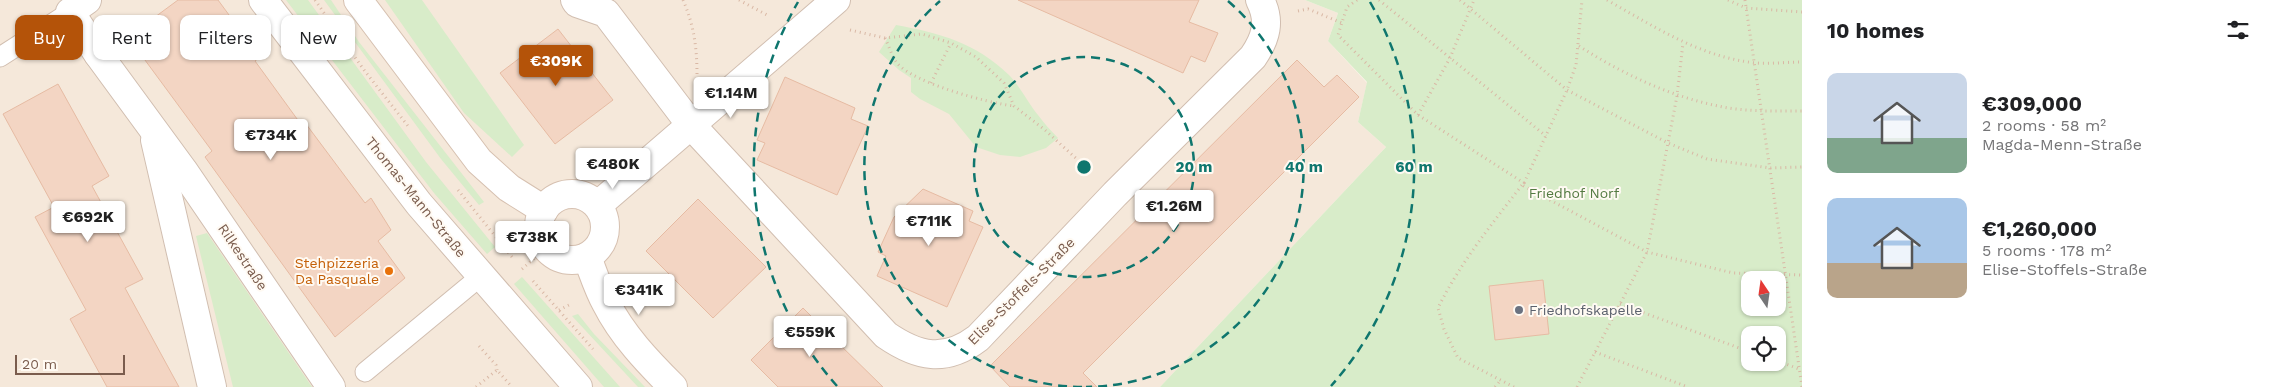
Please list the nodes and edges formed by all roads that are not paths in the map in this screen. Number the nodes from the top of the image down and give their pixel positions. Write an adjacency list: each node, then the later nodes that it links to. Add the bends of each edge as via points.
1 (263, 0): 13 (street, Thomas-Mann-Straße, via 419,204)
2 (358, 0): 11 (street, via 479,161 509,188)
3 (575, 0): 8 (street, Elise-Stoffels-Straße, via 606,13)
4 (1260, 0): 8 (street, Elise-Stoffels-Straße, via 1267,18 1263,42 1253,57 1115,194 978,338 955,352 923,354 886,336)
5 (73, 4): 7 (lane); 9 (street, Rilkestraße, via 98,54)
6 (829, 6): 8 (street)
7 (0, 57)
8 (691, 125): 10 (street)
9 (152, 128): 15 (street, Rilkestraße); 16 (street, Rilkestraße)
10 (598, 206): 11 (street, via 585,196 569,194 554,199); 12 (street, via 605,219 605,234 598,247)
11 (544, 210): 12 (street, via 540,223 546,248 558,257 572,260)
12 (586, 257): 18 (street, via 605,303 626,336)
13 (481, 276): 14 (lane); 17 (street, Thomas-Mann-Straße)
14 (365, 372)
15 (212, 387)
16 (331, 387)
17 (578, 387)
18 (673, 387)

